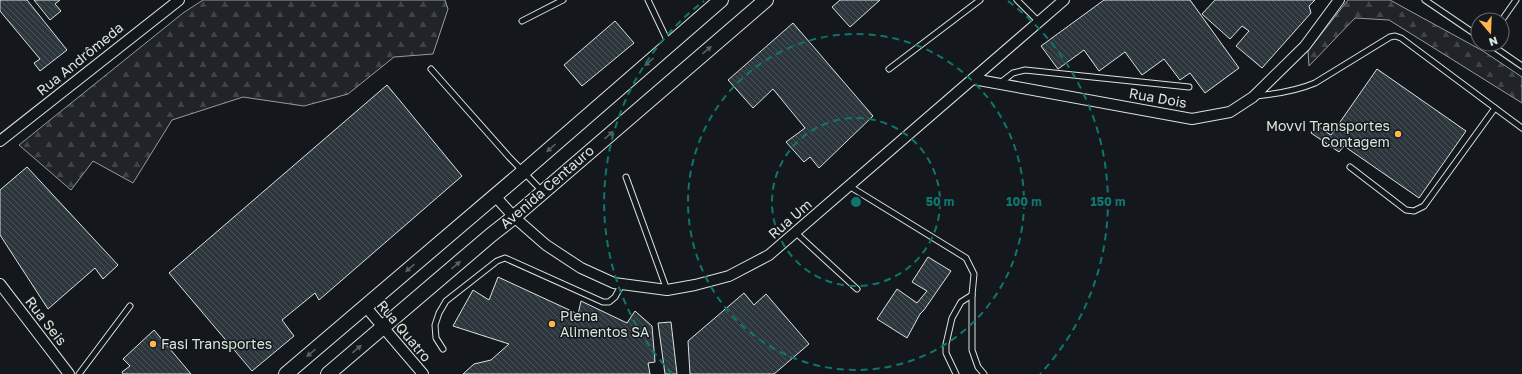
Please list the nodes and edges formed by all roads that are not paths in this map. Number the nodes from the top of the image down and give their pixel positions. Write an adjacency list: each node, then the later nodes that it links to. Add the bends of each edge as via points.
1 (563, 0): 13 (lane)
2 (648, 0): 16 (lane)
3 (721, 0): 16 (street, Avenida Centauro)
4 (766, 0): 32 (street, Avenida Centauro, one-way to 4)
5 (980, 0): 20 (lane)
6 (1017, 0): 14 (lane)
7 (1064, 0): 14 (street, Rua Um)
8 (1339, 0): 24 (street, Rua Dois, via 1305,46)
9 (1425, 0): 15 (lane)
10 (1516, 0): 12 (lane)
11 (175, 1): 27 (street, Rua Andrômeda)
12 (1508, 12)
13 (522, 21)
14 (1039, 22): 21 (street, Rua Um)
15 (1470, 31)
16 (669, 45): 29 (street, Avenida Centauro, one-way to 29)
17 (1502, 52): 18 (lane)
18 (1522, 66)
19 (431, 69): 29 (lane)
20 (889, 69)
21 (973, 79): 22 (street, Rua Dois); 31 (street, Rua Um)
22 (999, 84): 23 (lane, via 1013,73 1025,70); 24 (street, Rua Dois, via 1192,118 1230,112)
23 (1189, 87)
24 (1253, 97): 25 (lane, via 1282,93 1315,83 1390,37 1396,36)
25 (1496, 108): 26 (lane); 28 (lane, via 1424,206 1414,211 1406,210)
26 (1522, 128)
27 (0, 141)
28 (1350, 167)
29 (524, 172): 32 (lane); 33 (street, Avenida Centauro)
30 (626, 178): 39 (lane)
31 (849, 186): 35 (street, Rua Um); 40 (lane, via 966,258 974,274)
32 (543, 191): 34 (street, Avenida Centauro)
33 (495, 196): 34 (street, Rua Um); 42 (street, Avenida Centauro, one-way to 42)
34 (514, 217): 37 (street, Rua Um, via 546,245 581,268); 43 (street, Avenida Centauro, one-way to 34)
35 (795, 232): 38 (lane); 39 (street, Rua Um, via 769,255 749,267 729,276)
36 (0, 284): 45 (street, Rua Seis)
37 (622, 284): 39 (street, Rua Um); 44 (lane, via 615,297 609,302 603,302 505,258 497,261 446,301 435,325 436,338)
38 (857, 289)
39 (667, 290)
40 (972, 295): 50 (lane, via 961,302 952,318 946,344 946,353); 51 (lane, via 972,350 974,360)
41 (130, 306): 46 (lane)
42 (365, 306): 43 (street, Rua Quatro); 47 (street, Avenida Centauro, one-way to 47)
43 (383, 327): 48 (street, Avenida Centauro, one-way to 43); 49 (street, Rua Quatro)
44 (443, 350)
45 (69, 374)
46 (79, 374)
47 (286, 374)
48 (328, 374)
49 (423, 374)
50 (956, 374)
51 (984, 374)

